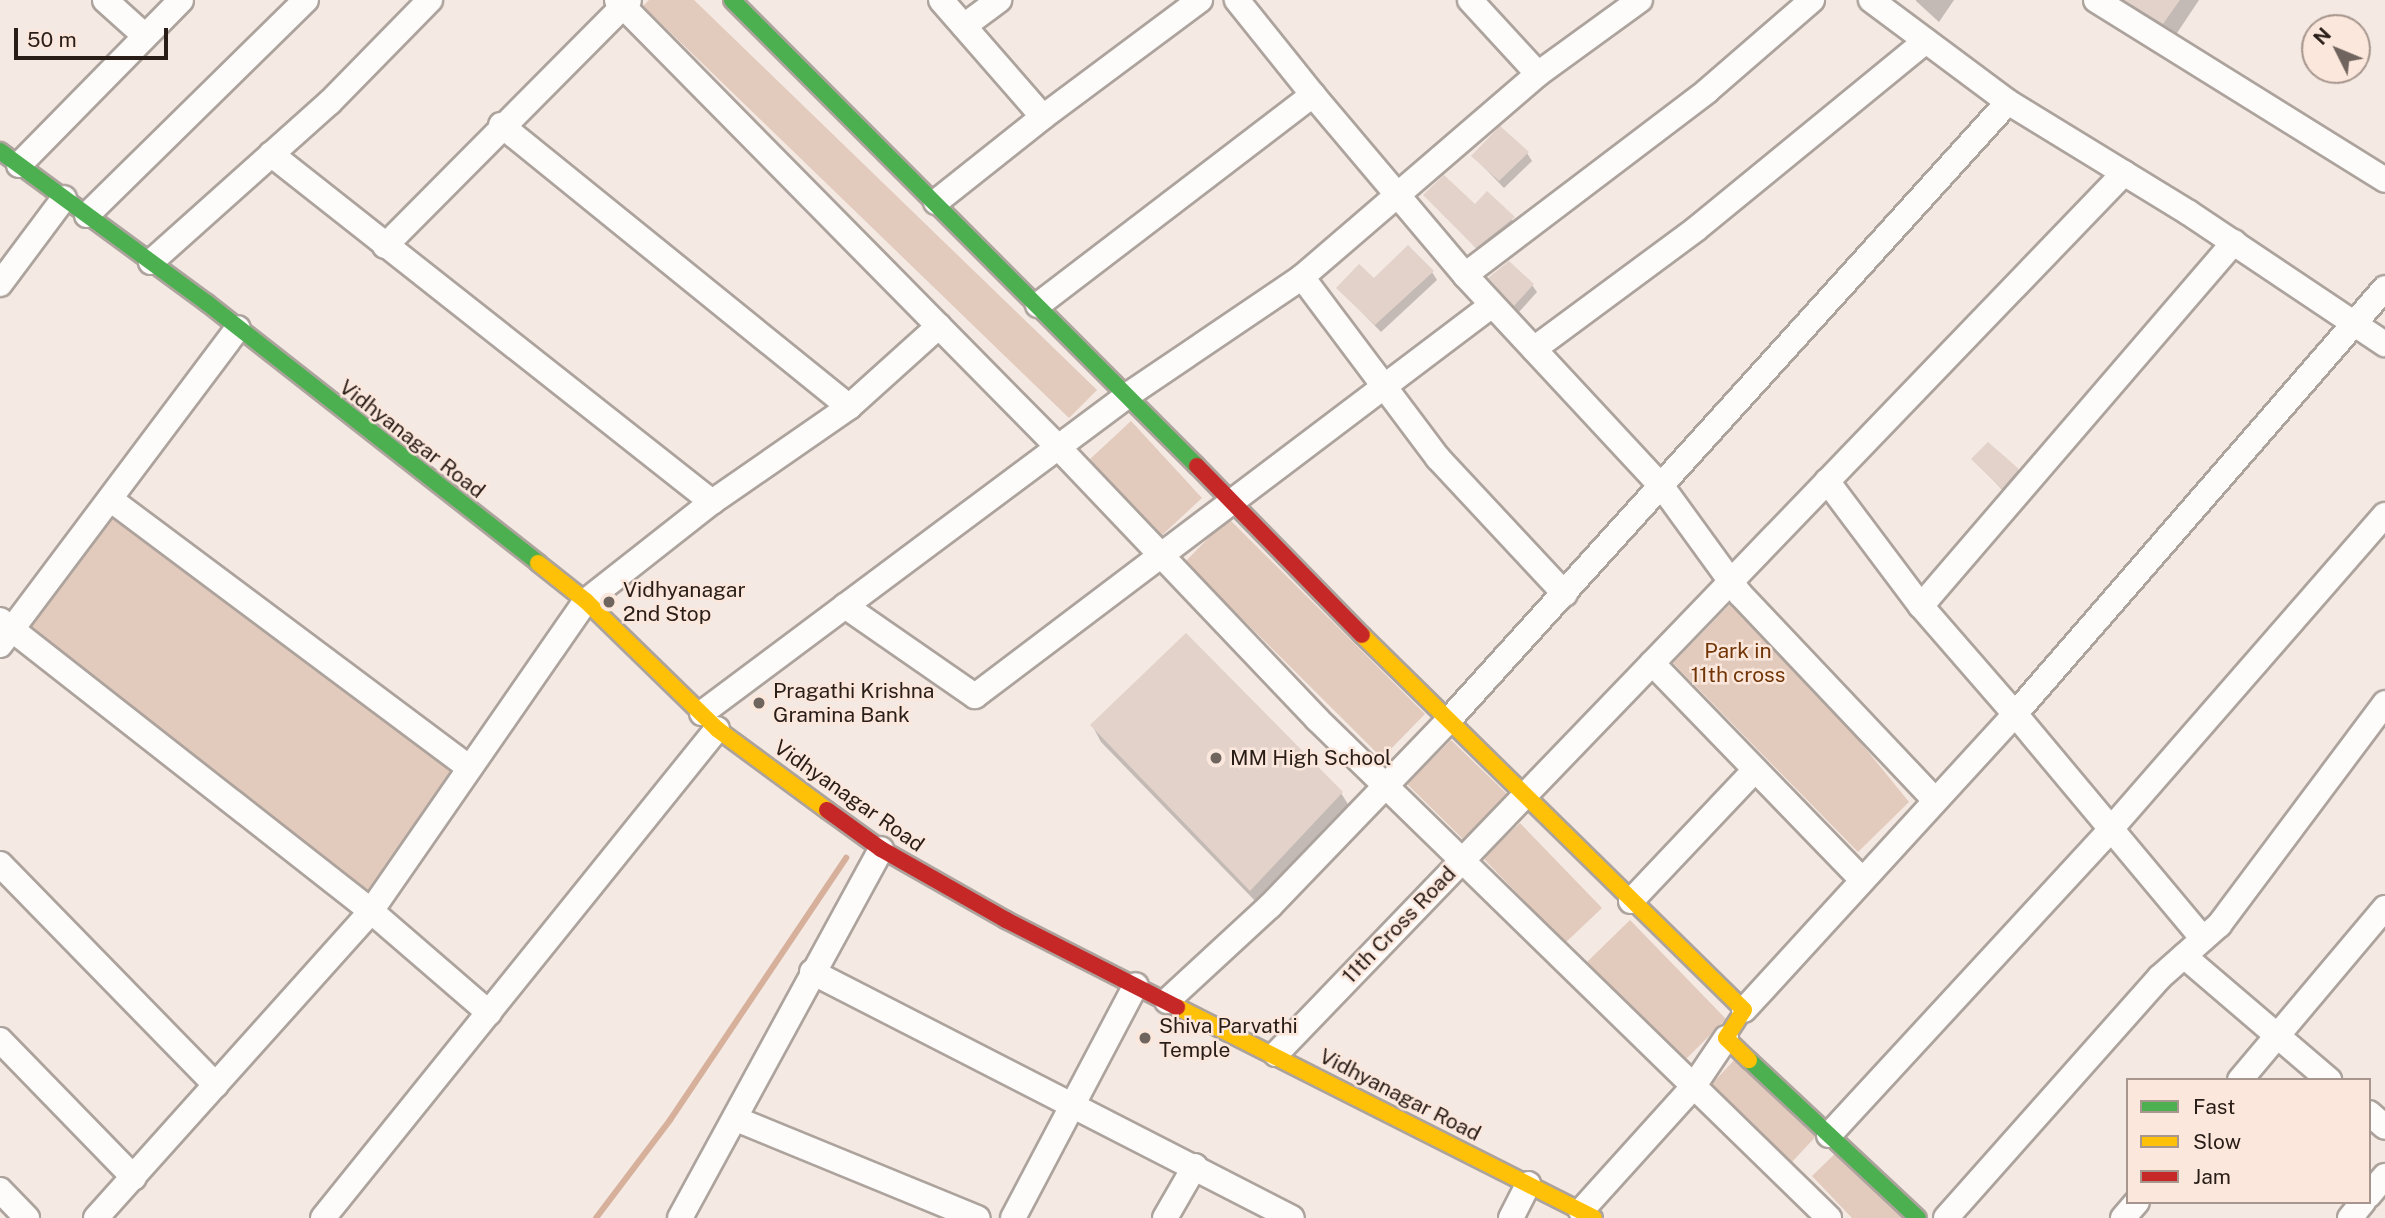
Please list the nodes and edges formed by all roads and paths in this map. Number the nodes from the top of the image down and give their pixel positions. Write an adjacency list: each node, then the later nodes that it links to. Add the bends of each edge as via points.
1 (105, 0): 17 (street)
2 (181, 0): 17 (street)
3 (306, 0): 31 (street)
4 (430, 0): 24 (street)
5 (732, 0): 30 (street)
6 (940, 0): 16 (street)
7 (999, 0): 16 (street)
8 (1200, 0): 22 (street)
9 (1237, 0): 20 (street)
10 (1470, 0): 19 (street)
11 (1640, 0): 19 (street)
12 (1812, 0): 35 (street, via 1707,91)
13 (1871, 0): 18 (street)
14 (2096, 0): 27 (street)
15 (624, 2): 23 (street); 42 (street)
16 (964, 26): 22 (street)
17 (145, 36): 25 (street)
18 (1926, 41): 21 (street); 45 (street, via 1696,229)
19 (1538, 74): 28 (street)
20 (1313, 95): 28 (street); 39 (street)
21 (2008, 102): 26 (street); 51 (street)
22 (1043, 117): 30 (street)
23 (501, 125): 33 (street); 48 (street)
24 (271, 154): 33 (street); 34 (street)
25 (10, 158): 29 (street, Vidhyanagar Road)
26 (2124, 173): 32 (street); 50 (street, 11th Cross Road)
27 (2385, 180)
28 (1398, 195): 35 (street); 36 (street)
29 (64, 198): 31 (street, Vidhyanagar Road); 37 (street)
30 (936, 202): 39 (street)
31 (87, 215): 34 (street, Vidhyanagar Road)
32 (2234, 242): 41 (street); 61 (street)
33 (385, 246): 54 (street)
34 (151, 262): 43 (street, Vidhyanagar Road)
35 (1465, 275): 40 (street)
36 (1302, 277): 46 (street); 47 (street)
37 (0, 284)
38 (2385, 288): 41 (street)
39 (1038, 305): 47 (street)
40 (1492, 305): 45 (street); 46 (street)
41 (2353, 320): 44 (street); 65 (street)
42 (939, 326): 48 (street); 49 (street)
43 (238, 328): 52 (street); 59 (street, Vidhyanagar Road)
44 (2385, 344)
45 (1534, 349): 51 (street)
46 (1384, 388): 53 (street); 58 (street, via 1438,458)
47 (1128, 395): 49 (street); 53 (street)
48 (849, 407): 54 (street)
49 (1059, 448): 56 (street); 60 (street)
50 (1827, 481): 57 (street, 11th Cross Road); 61 (street)
51 (1663, 488): 57 (street); 58 (street)
52 (110, 499): 62 (street); 68 (street)
53 (1231, 500): 56 (street); 67 (street)
54 (712, 502): 59 (street)
55 (2385, 515): 73 (street)
56 (1159, 553): 60 (street, via 975,696); 70 (street)
57 (1731, 581): 63 (street, 11th Cross Road); 72 (street)
58 (1565, 594): 67 (street)
59 (586, 601): 66 (street, Vidhyanagar Road); 68 (street)
60 (845, 606): 66 (street)
61 (1921, 606): 65 (street)
62 (4, 631): 80 (street)
63 (1652, 663): 69 (street); 71 (street, 11th Cross Road)
64 (2385, 703): 81 (street, via 2219,925)
65 (2015, 714): 72 (street); 73 (street)
66 (710, 721): 74 (street, Vidhyanagar Road); 87 (street)
67 (1447, 722): 70 (street); 71 (street)
68 (470, 768): 80 (street)
69 (1755, 770): 77 (street); 78 (street)
70 (1384, 784): 75 (street); 85 (street, via 1270,906)
71 (1522, 797): 75 (street, 11th Cross Road); 78 (street)
72 (1936, 800): 77 (street)
73 (2110, 830): 81 (street); 100 (street)
74 (881, 849): 83 (street); 84 (street, Vidhyanagar Road, via 1006,920)
75 (1462, 860): 91 (street, 11th Cross Road); 95 (street)
76 (0, 864): 94 (street)
77 (1862, 880): 86 (street)
78 (1631, 901): 86 (street)
79 (2385, 908): 88 (street)
80 (371, 911): 87 (street); 94 (street)
81 (2203, 939): 82 (street)
82 (2184, 956): 88 (street); 121 (street)
83 (813, 972): 96 (street); 98 (street)
84 (1136, 985): 85 (street, Vidhyanagar Road); 96 (street)
85 (1167, 1000): 91 (street, Vidhyanagar Road)
86 (1744, 1010): 89 (street)
87 (489, 1013): 109 (street)
88 (2277, 1035): 92 (street); 93 (street)
89 (1726, 1038): 95 (street); 100 (street)
90 (0, 1040): 103 (street)
91 (1276, 1054): 104 (street, Vidhyanagar Road)
92 (2242, 1078)
93 (2327, 1078)
94 (216, 1085): 103 (street)
95 (1693, 1087): 110 (street); 119 (street)
96 (1076, 1105): 101 (street); 115 (street)
97 (2371, 1116): 99 (street)
98 (736, 1119): 113 (street); 114 (street)
99 (2385, 1127)
100 (1829, 1135): 120 (street)
101 (1195, 1166): 116 (street); 117 (street)
102 (2385, 1176): 106 (street)
103 (134, 1178): 112 (street)
104 (1528, 1184): 110 (street, Vidhyanagar Road); 118 (street)
105 (0, 1191): 111 (street)
106 (2371, 1193)
107 (2135, 1204): 122 (street)
108 (2361, 1204): 123 (street)
109 (337, 1212)
110 (1587, 1214)
111 (27, 1218)
112 (96, 1218)
113 (680, 1218)
114 (977, 1218)
115 (1013, 1218)
116 (1165, 1218)
117 (1292, 1218)
118 (1511, 1218)
119 (1829, 1218)
120 (1918, 1218)
121 (1946, 1218)
122 (2123, 1218)
123 (2350, 1218)

